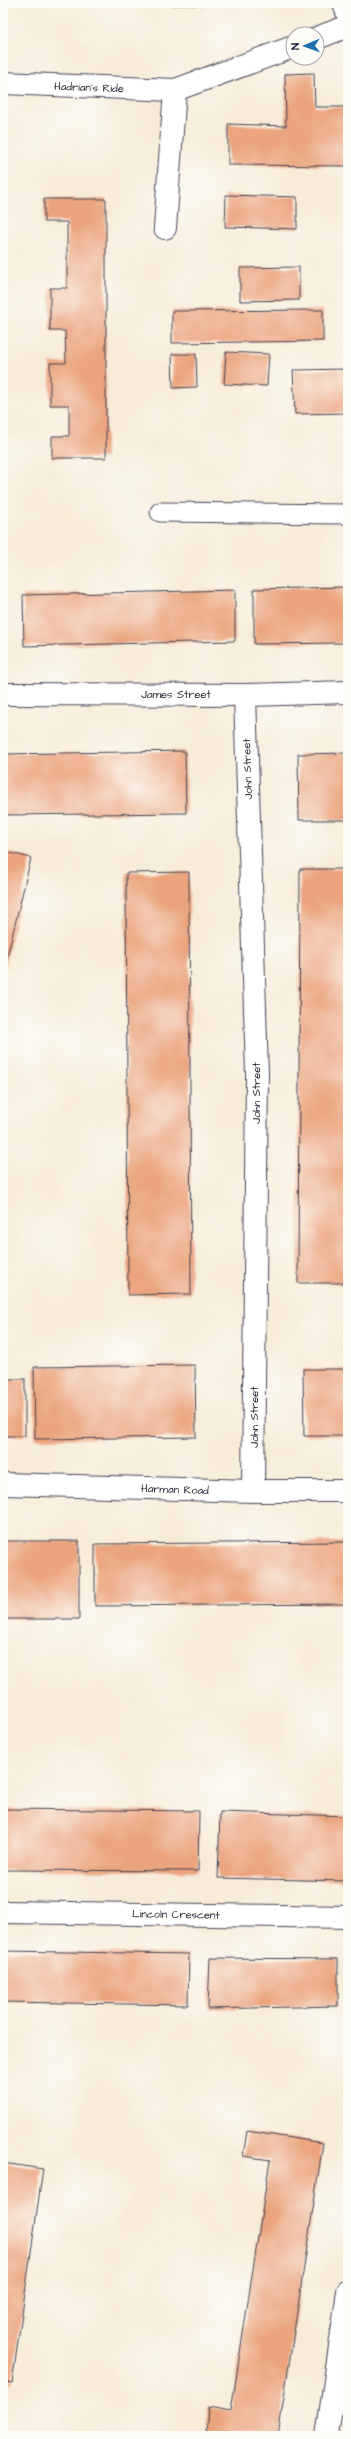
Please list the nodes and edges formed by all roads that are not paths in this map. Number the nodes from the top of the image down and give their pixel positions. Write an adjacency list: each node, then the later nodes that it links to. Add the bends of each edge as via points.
1 (342, 3): 2 (lane)
2 (348, 19)
3 (348, 26): 4 (street)
4 (325, 35)
5 (285, 50): 7 (street, Hadrian's Ride)
6 (3, 84): 7 (street, Hadrian's Ride)
7 (175, 90): 8 (street)
8 (165, 228)
9 (160, 512): 10 (lane)
10 (348, 514)
11 (348, 692): 13 (street, James Street)
12 (3, 694): 13 (street, James Street)
13 (245, 695): 15 (street, John Street, via 257,1073)
14 (3, 1484): 15 (street, Harman Road)
15 (254, 1491): 16 (street, Harman Road)
16 (348, 1491)
17 (3, 1912): 18 (street, Lincoln Crescent)
18 (348, 1917)
19 (348, 2291): 20 (street)
20 (326, 2436)

